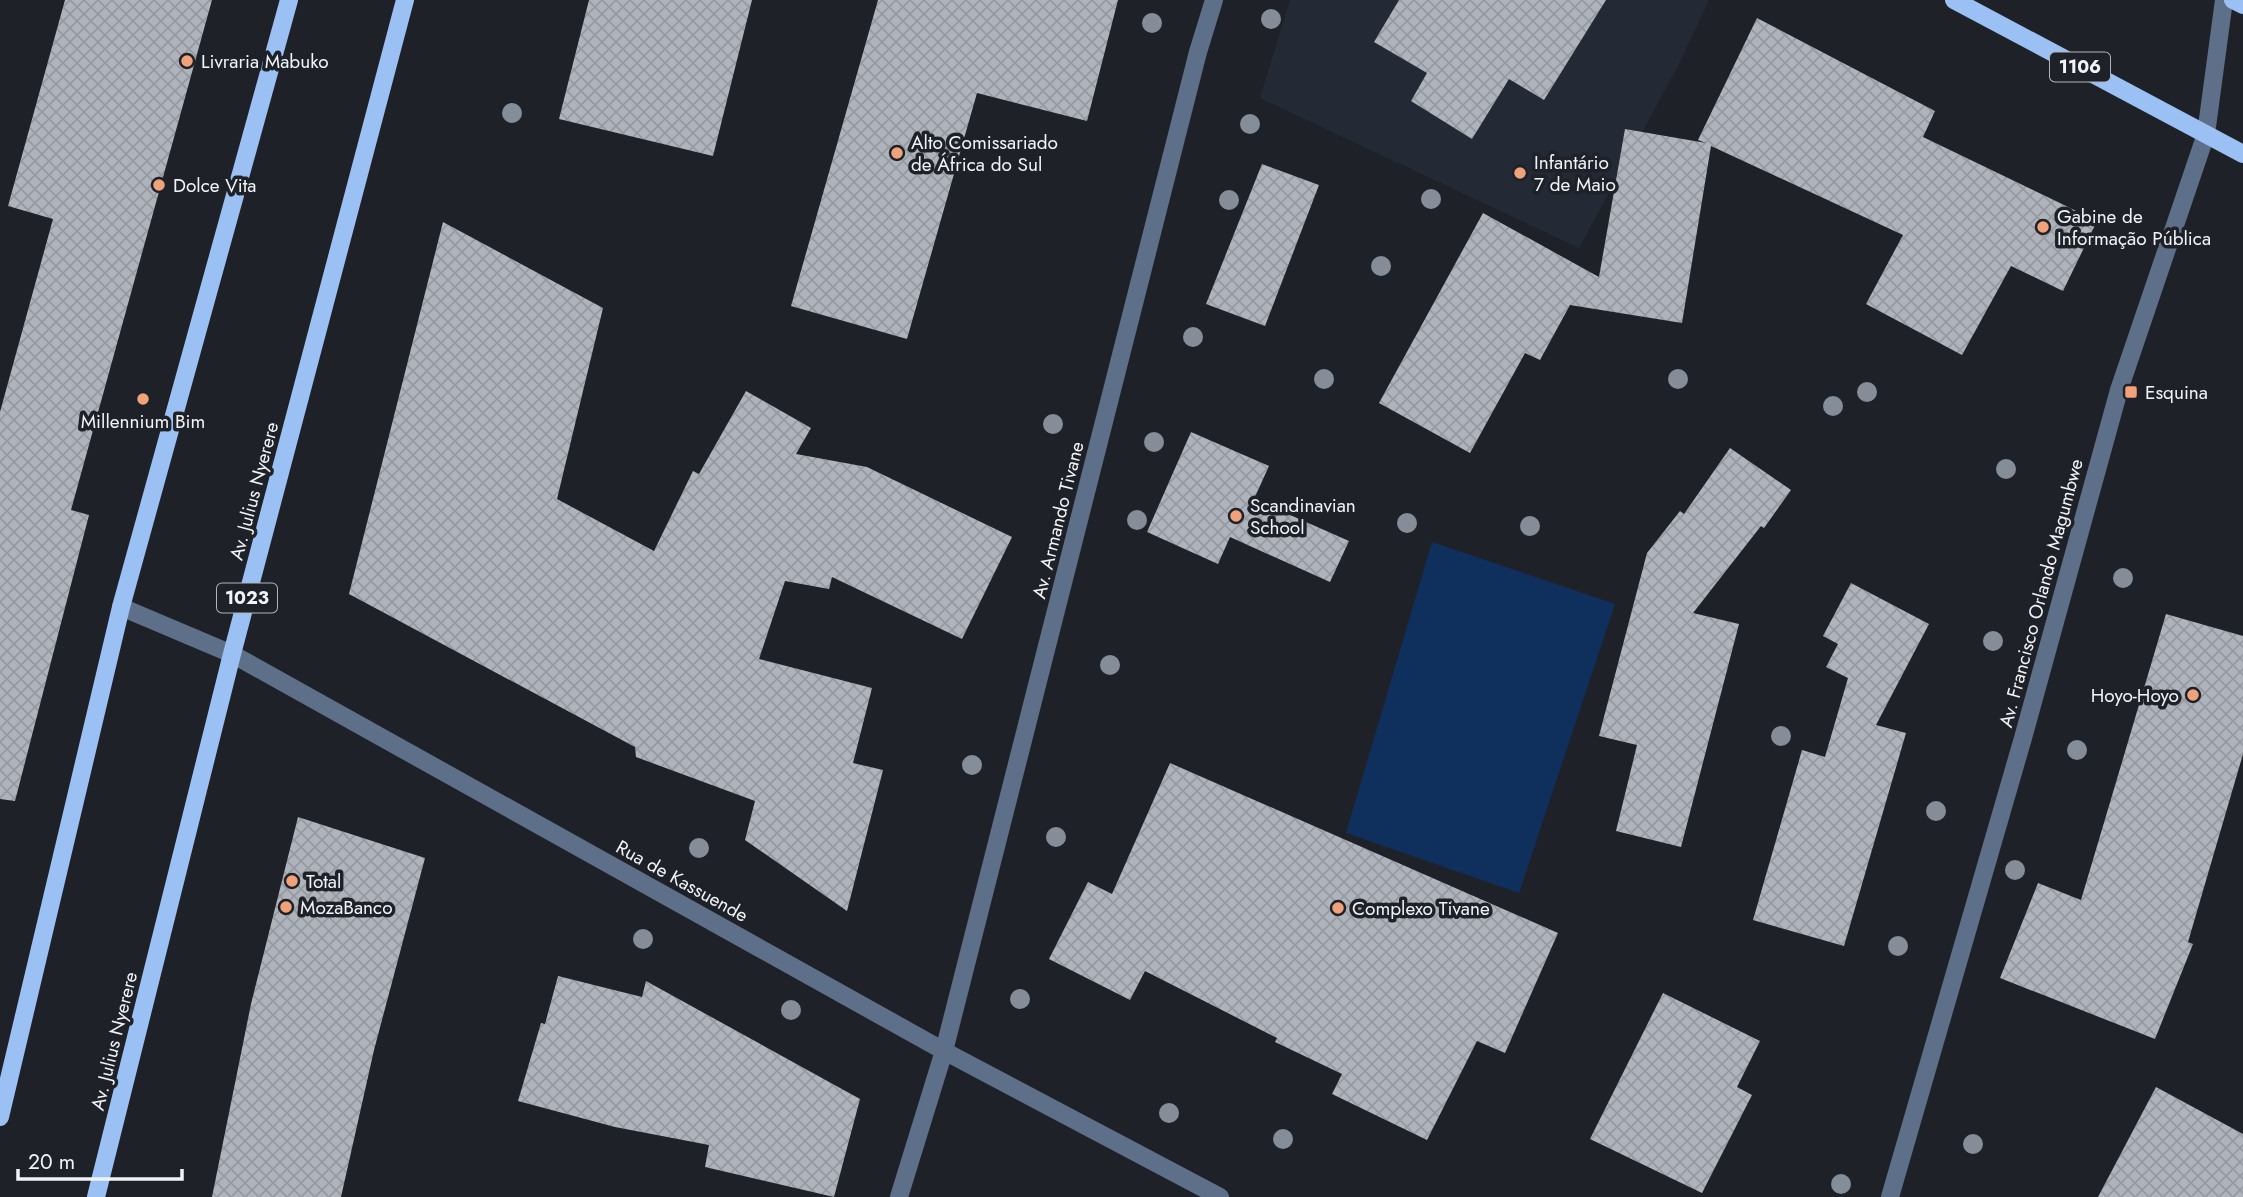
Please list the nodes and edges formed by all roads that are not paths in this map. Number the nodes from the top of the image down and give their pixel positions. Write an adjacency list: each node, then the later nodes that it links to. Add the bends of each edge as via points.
1 (289, 0): 10 (main road)
2 (405, 0): 11 (main road, Av. Julius Nyerere / 1023)
3 (1214, 0): 12 (street, Av. Armando Tivane)
4 (1954, 0): 8 (main road, 1106)
5 (2224, 0): 8 (street, Av. Francisco Orlando Magumbwe)
6 (2233, 0): 7 (main road)
7 (2243, 5)
8 (2206, 134): 9 (main road, 1106); 17 (street, Av. Francisco Orlando Magumbwe, via 2119,390)
9 (2243, 154)
10 (121, 607): 11 (street, Rua de Kassuende); 13 (main road)
11 (232, 654): 12 (street, Rua de Kassuende); 14 (main road, Av. Julius Nyerere / 1023)
12 (944, 1051): 15 (street, Av. Armando Tivane); 16 (street, Rua de Kassuende)
13 (0, 1116)
14 (96, 1197)
15 (899, 1197)
16 (1220, 1197)
17 (1890, 1197)

